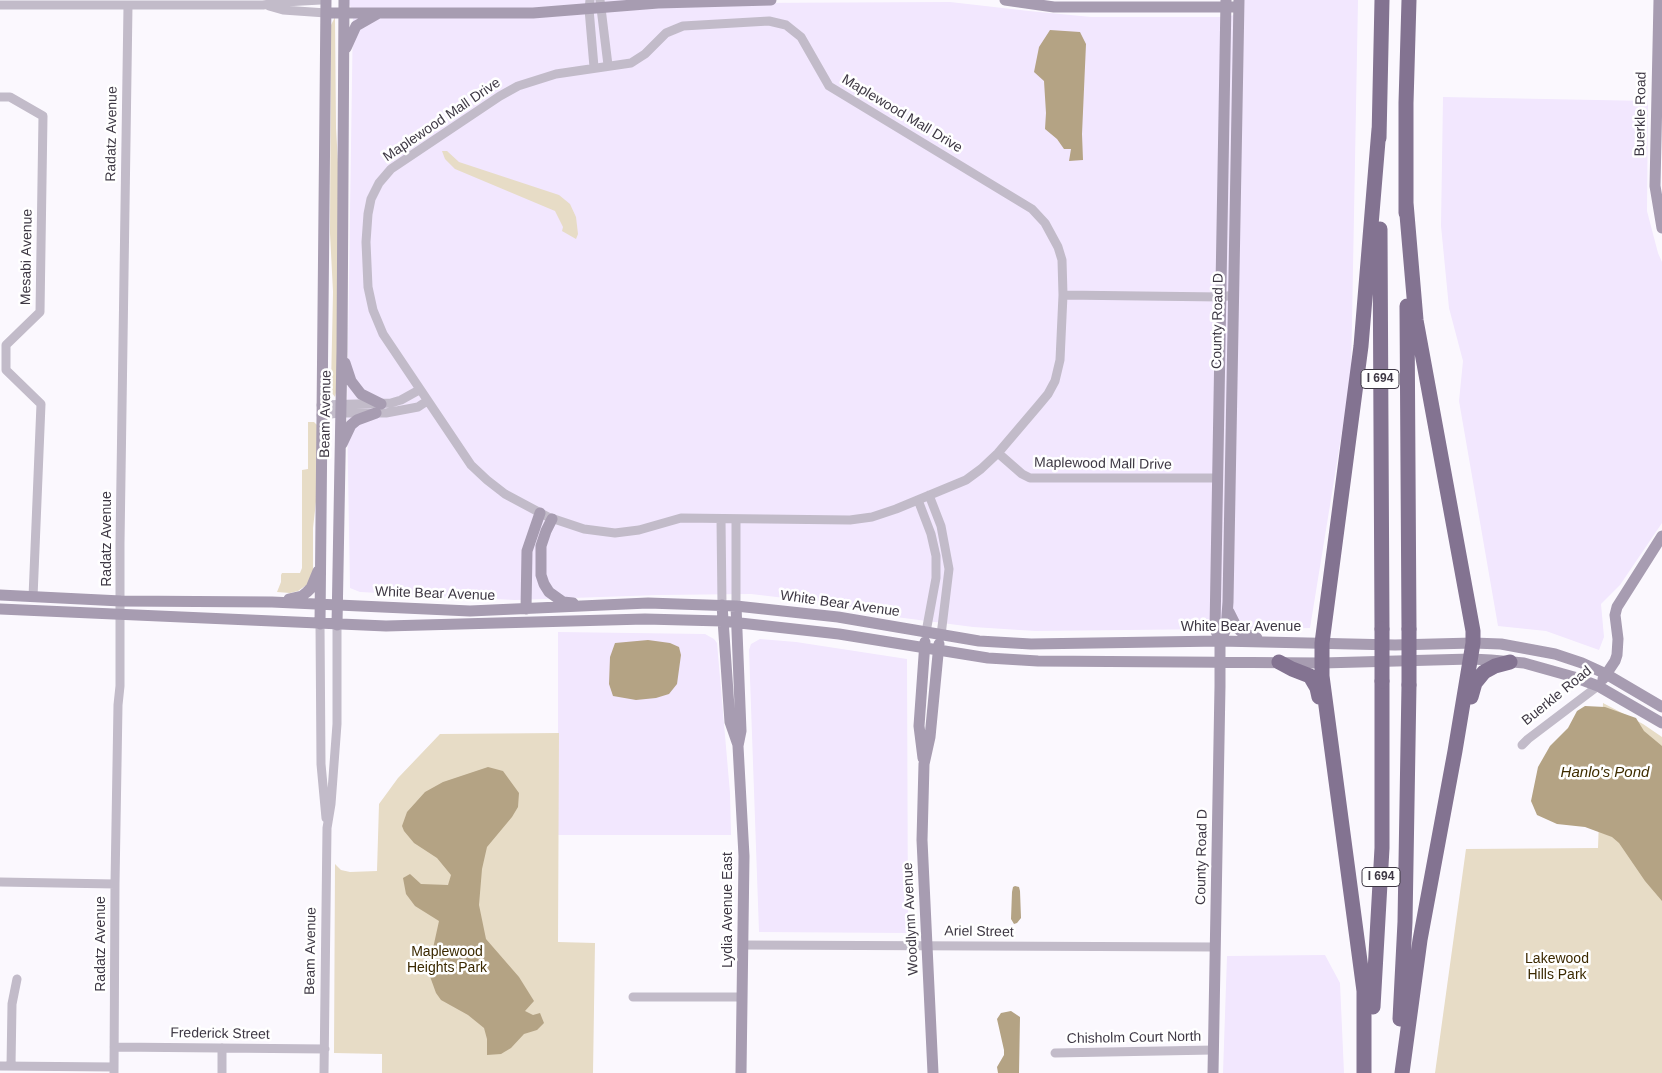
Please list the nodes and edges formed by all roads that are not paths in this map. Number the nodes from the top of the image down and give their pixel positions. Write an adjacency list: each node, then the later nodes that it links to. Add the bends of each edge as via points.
1 (321, 0): 15 (street)
2 (326, 0): 17 (street, Beam Avenue)
3 (344, 0): 18 (street, Beam Avenue)
4 (771, 0): 11 (street)
5 (1005, 0): 9 (street)
6 (1382, 0): 24 (highway, I 694)
7 (1408, 0): 25 (highway, I 694)
8 (1659, 0): 26 (street, Buerkle Road, via 1655,186)
9 (1017, 1): 12 (street, via 1054,7)
10 (589, 4): 11 (street); 19 (street, via 533,13); 22 (street)
11 (601, 4): 21 (street)
12 (1226, 4): 13 (street); 29 (street, County Road D)
13 (1239, 4): 28 (street, County Road D)
14 (0, 5): 16 (street)
15 (264, 5): 16 (street); 17 (street)
16 (128, 6): 49 (street, Radatz Avenue)
17 (326, 13): 18 (street); 35 (street, Beam Avenue)
18 (344, 13): 19 (street); 20 (street, Beam Avenue)
19 (380, 13): 20 (street, via 356,26)
20 (344, 55): 30 (street, Beam Avenue)
21 (608, 66): 22 (street, Maplewood Mall Drive); 27 (street, Maplewood Mall Drive, via 631,63 666,33 683,26 768,21 786,25 801,37 829,86 1032,209 1045,223 1058,247 1062,260)
22 (594, 67): 31 (street, Maplewood Mall Drive, via 548,76 511,90 390,169 380,182 368,214 368,287 377,323)
23 (0, 98): 48 (street, Mesabi Avenue, via 10,97 43,116 40,312 6,345 6,370 41,404)
24 (1379, 129): 68 (highway, via 1361,346); 109 (highway, I 694, bridge, via 1382,848 1378,945)
25 (1406, 203): 69 (highway, via 1416,320); 110 (highway, I 694, bridge, via 1409,685 1405,922)
26 (1662, 228)
27 (1063, 295): 29 (street); 37 (street, Maplewood Mall Drive, via 1060,360 1055,381 1046,397)
28 (1234, 295): 29 (street); 51 (street, County Road D)
29 (1221, 297): 38 (street, County Road D)
30 (342, 350): 33 (street, Beam Avenue); 34 (street, via 351,381)
31 (419, 390): 32 (street, Maplewood Mall Drive); 34 (street)
32 (427, 401): 34 (street, via 405,410); 41 (street, Maplewood Mall Drive, via 471,465 505,494)
33 (340, 408): 34 (street); 35 (street); 36 (street, Beam Avenue)
34 (379, 408): 36 (street, via 351,425)
35 (321, 410): 46 (street, Beam Avenue)
36 (340, 448): 53 (street, Beam Avenue)
37 (998, 453): 38 (street, Maplewood Mall Drive, via 1030,478); 39 (street, Maplewood Mall Drive, via 966,480)
38 (1217, 478): 66 (street, County Road D, via 1215,629)
39 (929, 495): 40 (street, Maplewood Mall Drive); 65 (street, via 941,526 949,569)
40 (918, 500): 44 (street, Maplewood Mall Drive, via 876,516 850,520); 64 (street, via 936,556 936,578)
41 (540, 513): 43 (street, Maplewood Mall Drive); 58 (street, via 527,551)
42 (721, 518): 43 (street, Maplewood Mall Drive, via 681,518 615,533); 44 (street, Maplewood Mall Drive); 55 (street)
43 (552, 519): 54 (street, via 541,546 540,566 544,584 563,602)
44 (736, 519): 56 (street)
45 (1662, 536): 77 (street, Buerkle Road, via 1617,607 1617,655)
46 (321, 563): 50 (street, via 307,592 297,598); 52 (street, Beam Avenue)
47 (0, 595): 48 (street, White Bear Avenue)
48 (33, 597): 49 (street, White Bear Avenue)
49 (120, 601): 50 (street, White Bear Avenue); 59 (street, Radatz Avenue)
50 (272, 602): 52 (street, White Bear Avenue)
51 (1228, 602): 66 (street, County Road D, via 1226,629); 67 (street, via 1237,628)
52 (320, 605): 53 (street, White Bear Avenue); 62 (street, Beam Avenue)
53 (337, 605): 58 (street, White Bear Avenue, via 470,611); 63 (street, Beam Avenue)
54 (587, 605): 55 (street, White Bear Avenue); 58 (street, White Bear Avenue)
55 (722, 605): 56 (street, White Bear Avenue); 60 (street, Lydia Avenue East)
56 (736, 606): 61 (street, Lydia Avenue East); 64 (street, White Bear Avenue, via 838,617)
57 (0, 609): 59 (street, White Bear Avenue)
58 (526, 609)
59 (121, 614): 62 (street, White Bear Avenue); 88 (street, Radatz Avenue)
60 (722, 621): 61 (street, White Bear Avenue); 63 (street, White Bear Avenue, via 644,619 432,626); 83 (street, Lydia Avenue East, via 730,722)
61 (736, 622): 70 (street, White Bear Avenue, via 839,634); 83 (street, Lydia Avenue East, via 741,732)
62 (320, 624): 63 (street, White Bear Avenue); 85 (street, Beam Avenue, via 321,764)
63 (337, 625): 85 (street, Beam Avenue, via 337,724)
64 (926, 632): 65 (street, White Bear Avenue); 70 (street, Woodlynn Avenue)
65 (941, 635): 66 (street, White Bear Avenue, via 1031,644); 71 (street, Woodlynn Avenue)
66 (1220, 641): 67 (street, White Bear Avenue); 73 (street, County Road D)
67 (1267, 641): 68 (street, White Bear Avenue)
68 (1322, 643): 69 (street, White Bear Avenue); 76 (highway)
69 (1473, 643): 72 (highway); 77 (street, White Bear Avenue, via 1501,644 1549,653)
70 (924, 649): 71 (street, White Bear Avenue); 84 (street, Woodlynn Avenue, via 919,735)
71 (938, 651): 73 (street, White Bear Avenue, via 1038,661); 84 (street, Woodlynn Avenue, via 930,737)
72 (1471, 659): 75 (street, White Bear Avenue); 76 (street, White Bear Avenue); 86 (highway)
73 (1219, 661): 74 (street, White Bear Avenue); 91 (street, County Road D)
74 (1279, 662): 76 (street, White Bear Avenue); 81 (highway, via 1310,676 1317,688)
75 (1510, 662): 78 (street, White Bear Avenue, via 1547,669); 86 (highway, via 1488,669 1472,688 1460,758)
76 (1322, 663): 81 (highway)
77 (1606, 674): 78 (street, Buerkle Road); 79 (street, White Bear Avenue)
78 (1598, 686): 80 (street, White Bear Avenue); 82 (street, Buerkle Road)
79 (1662, 708)
80 (1662, 723)
81 (1330, 738): 109 (highway, via 1364,991)
82 (1522, 745)
83 (738, 746): 89 (street, Lydia Avenue East, via 744,856)
84 (924, 764): 90 (street, Woodlynn Avenue, via 922,840)
85 (327, 828): 97 (street, Beam Avenue)
86 (1439, 835): 111 (highway, via 1420,940)
87 (0, 882): 88 (street)
88 (116, 884): 95 (street, Radatz Avenue)
89 (743, 945): 90 (street, Ariel Street); 94 (street, Lydia Avenue East)
90 (928, 945): 91 (street, Ariel Street); 107 (street, Woodlynn Avenue)
91 (1215, 947): 98 (street, County Road D)
92 (17, 978): 101 (street, via 12,1004)
93 (633, 997): 94 (street)
94 (742, 997): 106 (street, Lydia Avenue East)
95 (114, 1047): 96 (street, Frederick Street); 103 (street, Radatz Avenue)
96 (222, 1048): 97 (street, Frederick Street); 104 (street)
97 (325, 1049): 105 (street, Beam Avenue)
98 (1213, 1050): 99 (street, Chisholm Court North); 108 (street, County Road D)
99 (1055, 1053)
100 (0, 1066): 101 (street)
101 (11, 1066): 102 (street)
102 (21, 1070): 103 (street)
103 (114, 1070)
104 (222, 1073)
105 (324, 1073)
106 (742, 1073)
107 (933, 1073)
108 (1213, 1073)
109 (1366, 1073)
110 (1398, 1073)
111 (1402, 1073)

